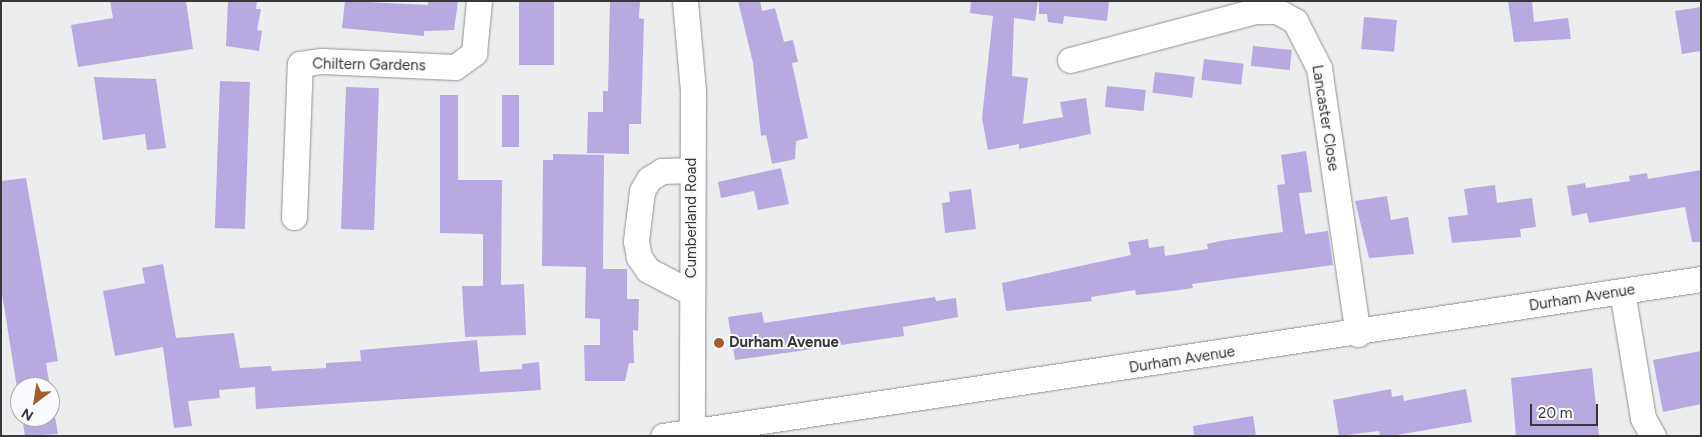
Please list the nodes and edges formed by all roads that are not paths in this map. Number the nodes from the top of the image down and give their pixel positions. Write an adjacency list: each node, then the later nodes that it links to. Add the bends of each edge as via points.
1 (480, 1): 5 (street, Chiltern Gardens, via 474,53 454,67 322,60 300,64)
2 (685, 1): 4 (street, Cumberland Road, via 691,40)
3 (1070, 60): 9 (street, Lancaster Close, via 1255,11 1277,11 1295,21 1319,68)
4 (692, 170): 8 (street, Cumberland Road); 8 (street, via 662,171 649,179 642,191 636,241 639,257 648,270)
5 (294, 217)
6 (1701, 279): 7 (street, Durham Avenue)
7 (1622, 291): 9 (street, Durham Avenue); 12 (street, via 1643,418)
8 (692, 292): 10 (street, Cumberland Road)
9 (1358, 334): 10 (street, Durham Avenue)
10 (692, 435): 11 (street, Durham Avenue)
11 (663, 436)
12 (1652, 436)

